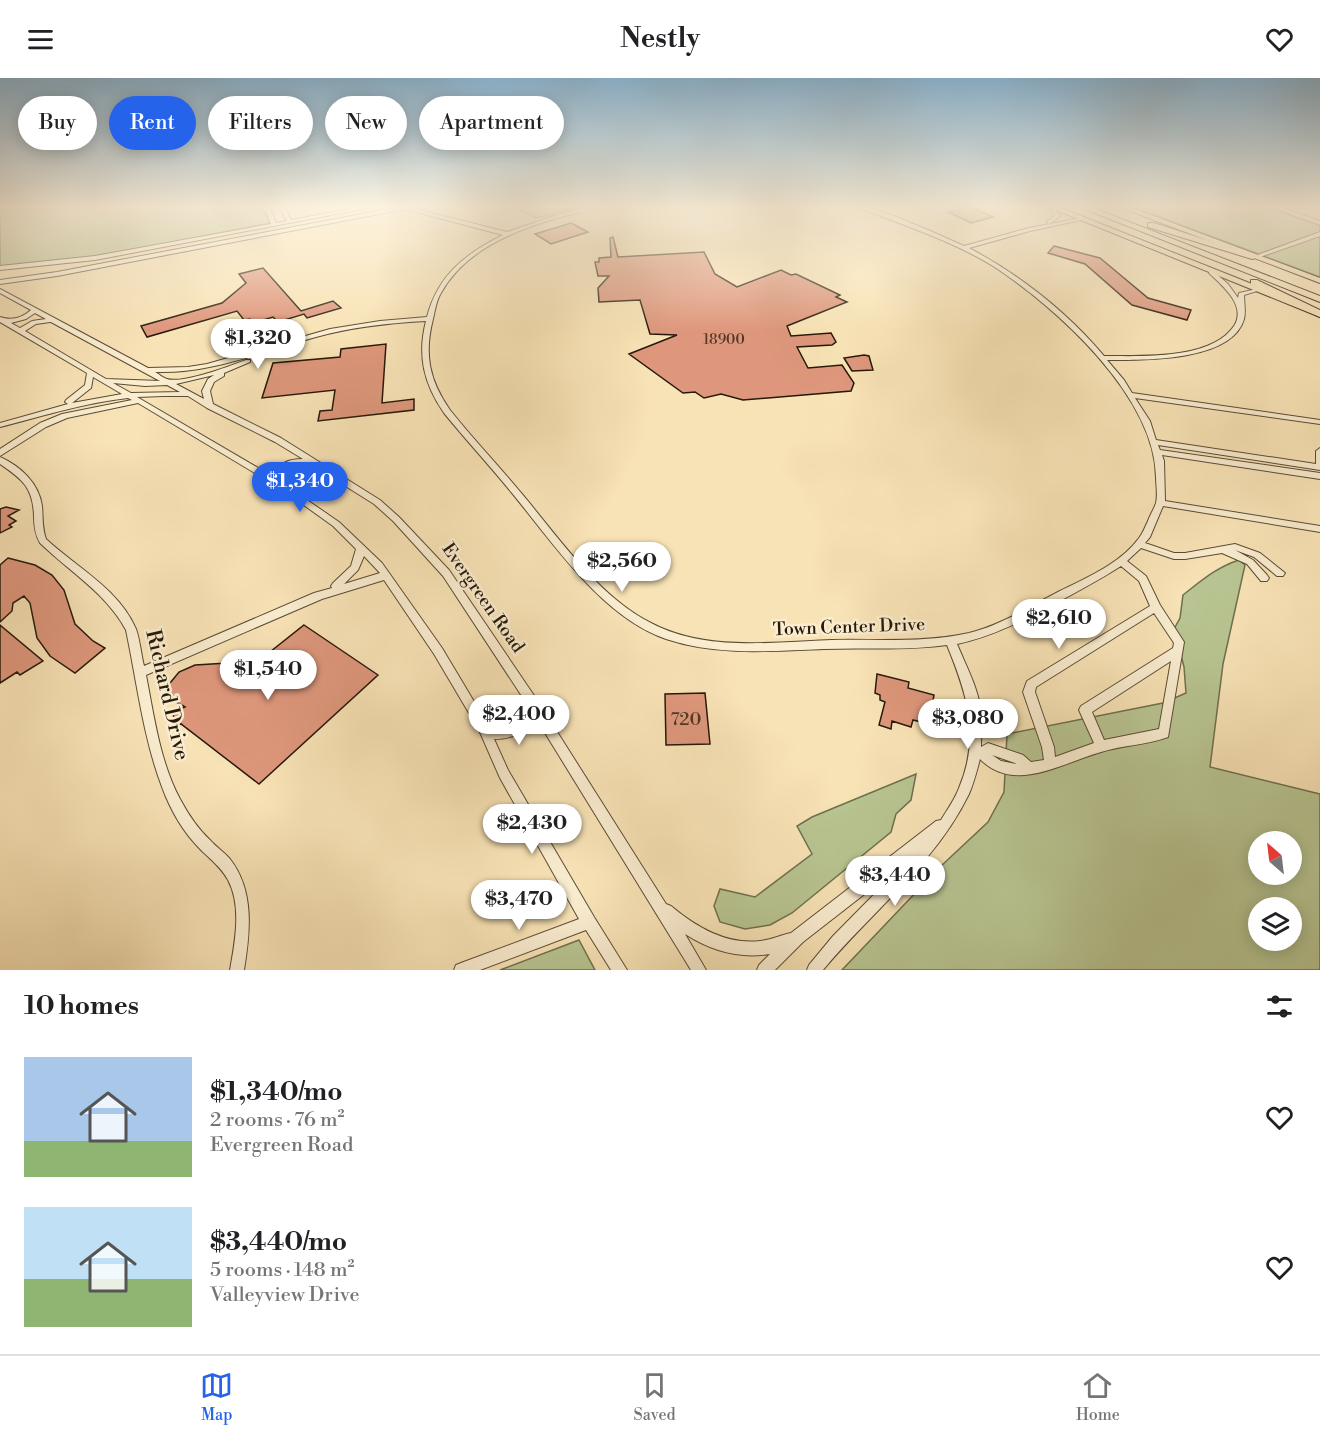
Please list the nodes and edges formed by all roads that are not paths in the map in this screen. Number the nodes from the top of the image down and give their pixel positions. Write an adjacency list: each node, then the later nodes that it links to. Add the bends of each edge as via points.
1 (156, 248): 12 (street)
2 (195, 248): 14 (street)
3 (486, 248): 29 (street, Town Center Drive, via 453,272 439,291)
4 (964, 248): 32 (street, Town Center Drive, via 1038,295)
5 (1150, 248): 16 (main road)
6 (1175, 248): 26 (highway)
7 (1185, 248): 23 (highway)
8 (1200, 248): 22 (highway)
9 (1227, 248): 13 (highway)
10 (1231, 248): 13 (main road)
11 (1282, 248): 13 (street)
12 (133, 252): 14 (street, via 121,257); 15 (street)
13 (1256, 257): 18 (main road)
14 (123, 261): 17 (street)
15 (0, 268)
16 (1211, 272): 20 (main road); 24 (street)
17 (27, 279): 19 (street); 21 (street, via 5,286)
18 (1320, 281)
19 (0, 282)
20 (1255, 290): 24 (street, via 1240,294); 26 (main road)
21 (1, 292): 25 (street, Evergreen Road)
22 (1320, 294)
23 (1320, 299)
24 (1240, 306): 32 (street, via 1236,328 1211,346 1171,355)
25 (34, 310): 27 (street, via 19,320); 28 (street, Evergreen Road)
26 (1320, 314)
27 (2, 320): 30 (street)
28 (50, 320): 30 (street, via 27,325); 34 (street, Evergreen Road)
29 (430, 320): 31 (street, via 361,326); 68 (street, Town Center Drive, via 424,347 426,366 445,408 604,595 630,617 675,638 736,647)
30 (20, 332): 35 (street)
31 (274, 347): 33 (street); 34 (street, via 202,368)
32 (1103, 358): 40 (street, Town Center Drive)
33 (230, 369): 37 (street); 42 (street, via 207,387)
34 (146, 370): 37 (street, Evergreen Road)
35 (91, 372): 36 (street); 43 (street, via 83,393)
36 (101, 378): 37 (street); 38 (street)
37 (169, 383): 39 (street, Evergreen Road)
38 (128, 394): 39 (street); 41 (street); 43 (street)
39 (189, 394): 42 (street, Evergreen Road)
40 (1132, 396): 44 (street); 46 (street, Town Center Drive)
41 (139, 401): 49 (street, via 43,425); 56 (street)
42 (210, 406): 52 (street, Evergreen Road)
43 (54, 409): 45 (street)
44 (1320, 422)
45 (0, 425)
46 (1154, 442): 48 (street, Town Center Drive); 50 (street)
47 (1320, 451): 54 (street)
48 (1157, 452): 53 (street); 57 (street, Town Center Drive, via 1162,476)
49 (0, 453)
50 (1236, 454): 53 (street); 54 (street)
51 (0, 460): 70 (street, Richard Drive, via 33,487 43,541 120,609 131,630)
52 (316, 464): 56 (street, via 287,463); 71 (street, Evergreen Road, via 377,502 426,550 446,573)
53 (1241, 464): 55 (street)
54 (1320, 465)
55 (1320, 476)
56 (274, 480): 60 (street, via 313,506)
57 (1160, 503): 58 (street); 59 (street, Town Center Drive)
58 (1320, 529)
59 (1139, 544): 61 (street, via 1174,556); 62 (street, Town Center Drive)
60 (361, 549): 64 (street); 66 (street, via 355,568 344,581)
61 (1220, 549): 63 (street, via 1235,547 1249,551); 65 (street, via 1250,562)
62 (1120, 560): 67 (street, via 1143,579); 68 (street, Town Center Drive, via 1023,615 978,634)
63 (1280, 573)
64 (387, 576): 66 (street); 72 (street)
65 (1264, 578)
66 (318, 596): 70 (street)
67 (1156, 607): 69 (street, via 1179,642); 75 (street, via 1031,684 1029,692)
68 (950, 640): 74 (street, via 976,714)
69 (1177, 651): 73 (street, via 1164,733); 73 (street, via 1085,710)
70 (141, 672): 80 (street, Richard Drive, via 169,789 192,828 226,864 236,883 243,918)
71 (533, 703): 72 (street, via 529,720 512,733 490,734); 77 (street, Evergreen Road)
72 (483, 727): 78 (street, via 504,774)
73 (1101, 746): 75 (street)
74 (978, 752): 75 (street, via 988,748 1019,759 1029,768); 76 (street, via 960,799)
75 (1050, 764)
76 (945, 823): 79 (street); 85 (street, via 916,863)
77 (657, 903): 79 (street, via 683,927 731,948 766,948); 83 (street, Evergreen Road)
78 (589, 922): 81 (street); 82 (street)
79 (798, 937): 84 (street)
80 (237, 970)
81 (461, 970)
82 (620, 970)
83 (699, 970)
84 (764, 970)
85 (814, 970)

